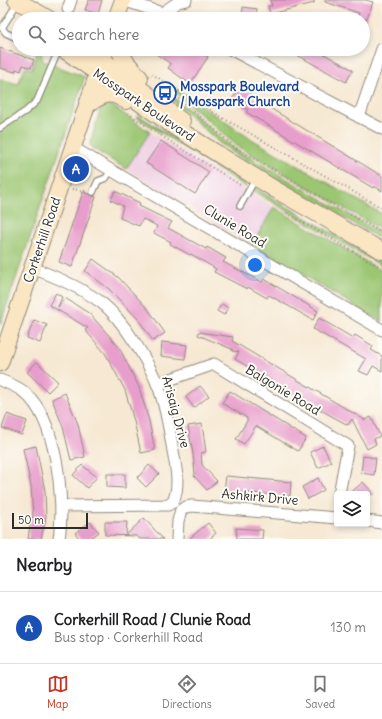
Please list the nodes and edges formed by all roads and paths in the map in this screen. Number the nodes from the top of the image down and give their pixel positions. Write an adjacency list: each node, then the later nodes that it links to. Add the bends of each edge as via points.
1 (123, 0): 6 (street); 7 (street)
2 (186, 0): 8 (street)
3 (17, 1): 4 (street); 5 (street); 9 (lane, via 2,28)
4 (27, 12)
5 (37, 12)
6 (119, 12)
7 (160, 12)
8 (163, 12)
9 (12, 36)
10 (382, 49): 22 (street)
11 (56, 56): 23 (lane, via 37,101)
12 (73, 56): 18 (street, Mosspark Boulevard)
13 (99, 56): 18 (street, Corkerhill Road)
14 (104, 56): 21 (street, Mosspark Boulevard)
15 (122, 56): 21 (street)
16 (243, 56): 22 (street)
17 (150, 72): 19 (path)
18 (97, 74): 20 (street, Corkerhill Road); 24 (street, Mosspark Boulevard)
19 (168, 82): 33 (path, via 221,117); 35 (path, via 169,90 236,148)
20 (87, 105): 24 (street, via 101,96 111,94); 26 (street, Corkerhill Road)
21 (163, 105): 27 (street, Mosspark Boulevard)
22 (359, 117): 25 (street)
23 (0, 128)
24 (176, 128): 27 (street, Mosspark Boulevard)
25 (382, 129)
26 (72, 147): 28 (street, Clunie Road); 30 (street, Corkerhill Road)
27 (225, 159): 29 (street, Mosspark Boulevard)
28 (112, 169): 31 (lane, via 106,178 98,181); 38 (street, Clunie Road)
29 (256, 178): 32 (lane); 36 (street, Mosspark Boulevard)
30 (60, 186): 31 (path); 37 (street, Corkerhill Road)
31 (93, 192)
32 (240, 206)
33 (382, 208)
34 (382, 227): 35 (path)
35 (381, 232)
36 (382, 251)
37 (32, 268): 39 (street, Corkerhill Road); 41 (street, Arisaig Drive, via 72,284 103,304 130,338)
38 (382, 330)
39 (0, 363)
40 (0, 380): 43 (street, via 24,392 35,403 47,426 58,468)
41 (157, 384): 42 (street, Balgonie Road, via 214,364 348,446); 44 (street, Arisaig Drive, via 178,484)
42 (340, 491)
43 (62, 506): 44 (street, Ashkirk Drive); 48 (street)
44 (177, 506): 45 (street, Ashkirk Drive); 49 (street, Arisaig Drive)
45 (334, 514)
46 (370, 521): 47 (street)
47 (382, 523)
48 (59, 539)
49 (177, 539)

